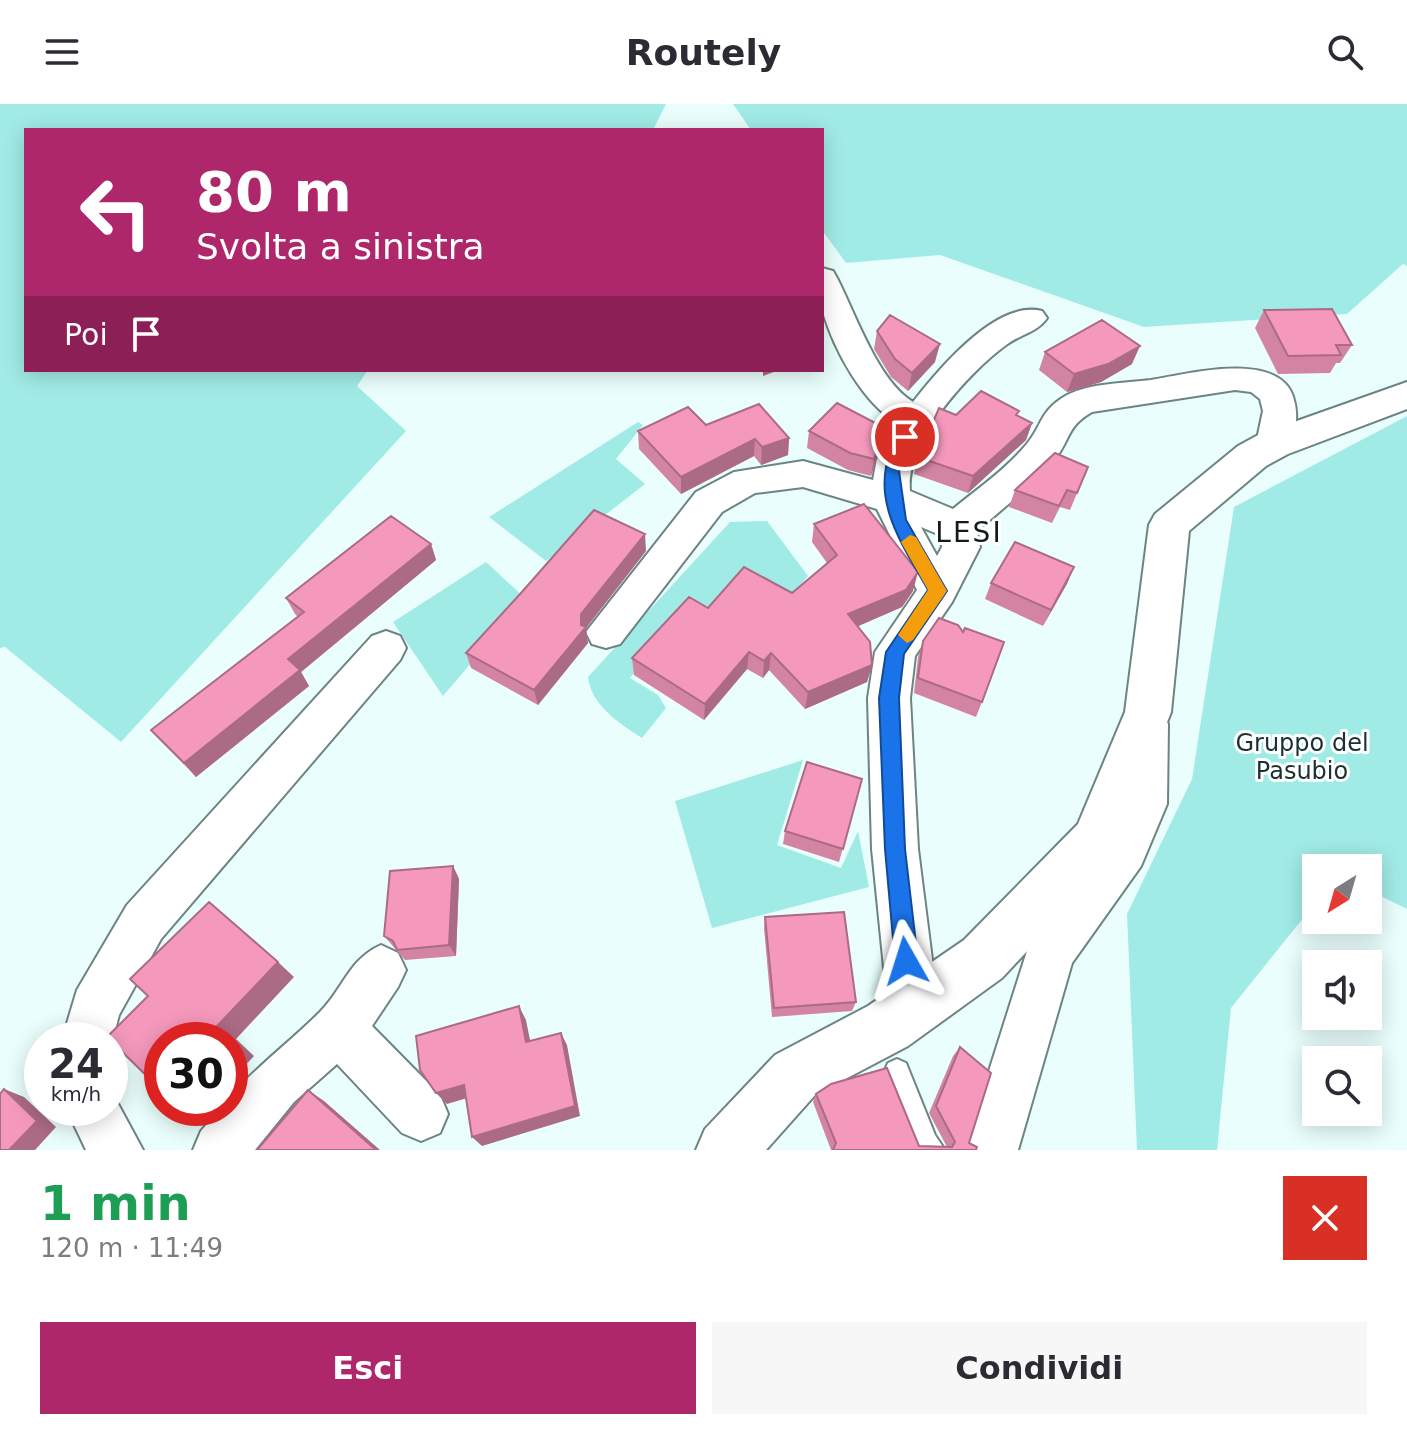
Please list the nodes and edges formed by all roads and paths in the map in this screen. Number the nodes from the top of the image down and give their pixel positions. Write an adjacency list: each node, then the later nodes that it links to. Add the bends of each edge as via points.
1 (824, 282): 4 (street, via 870,377 889,403)
2 (1031, 318): 4 (street, via 993,338)
3 (1407, 395): 5 (street)
4 (918, 420): 6 (street, via 891,471)
5 (1274, 444): 7 (street, via 1280,411 1276,394 1260,382 1235,379 1084,401 1065,412 1044,448 1023,470); 11 (street, via 1169,525)
6 (895, 500): 7 (street); 8 (street, via 898,521); 9 (street, via 803,474 747,481 709,502)
7 (957, 527): 8 (street, via 961,547)
8 (938, 591): 13 (street, via 895,652 889,698 895,849)
9 (606, 632)
10 (386, 648): 14 (street, via 144,922)
11 (1148, 712): 13 (street, via 1097,840 983,959); 23 (street, via 1145,804 1125,851 1051,951)
12 (381, 970): 15 (street)
13 (913, 1007): 21 (street, via 795,1075)
14 (92, 1022)
15 (339, 1029): 17 (street); 20 (street, via 276,1084)
16 (897, 1072): 22 (lane)
17 (421, 1114)
18 (102, 1126): 19 (street)
19 (116, 1150)
20 (220, 1150)
21 (726, 1150)
22 (931, 1150)
23 (991, 1150)

